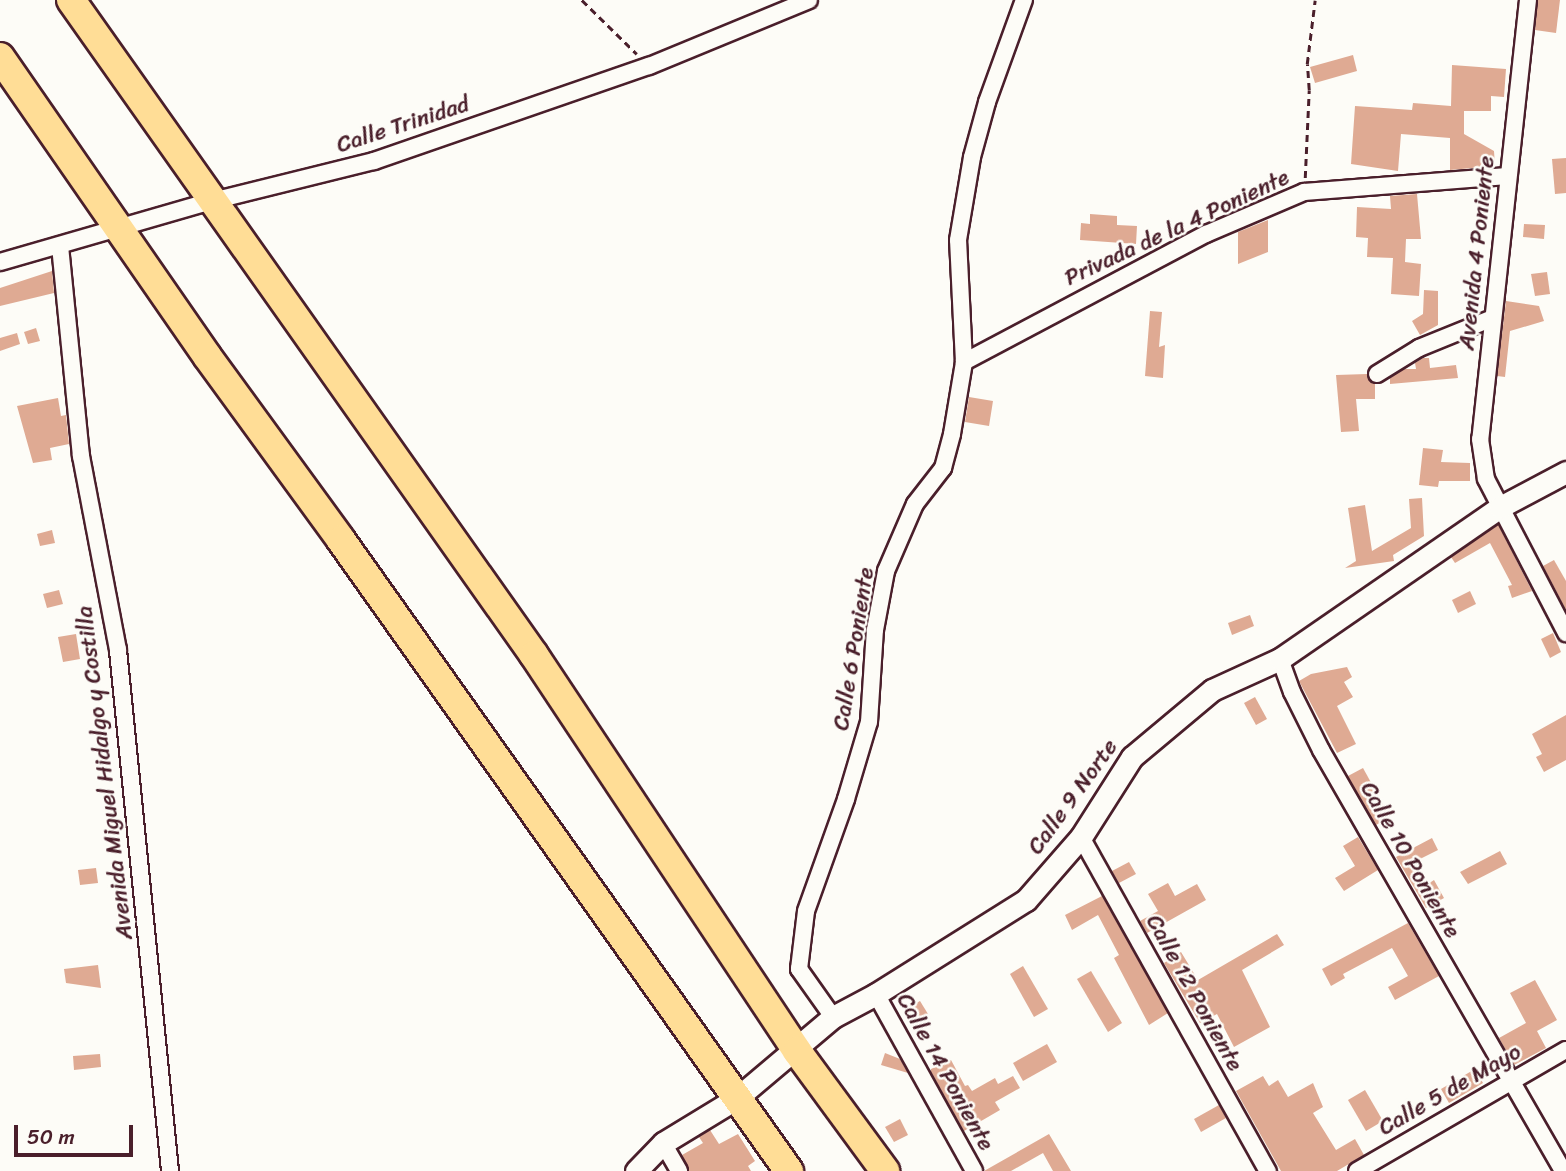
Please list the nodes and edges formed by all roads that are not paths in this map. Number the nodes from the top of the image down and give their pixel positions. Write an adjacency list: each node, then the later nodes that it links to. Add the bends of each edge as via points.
1 (71, 0): 7 (highway)
2 (809, 0): 7 (street, Calle Trinidad, via 649,66 374,161)
3 (1024, 0): 12 (street, Calle 6 Poniente, via 987,102 958,240)
4 (1528, 0): 6 (street, Avenida 4 Poniente)
5 (0, 57): 8 (highway)
6 (1507, 176): 11 (street, Avenida 4 Poniente); 12 (street, Privada de la 4 Poniente, via 1304,192 1206,234)
7 (212, 201): 8 (street, Calle Trinidad); 22 (highway, via 578,717)
8 (117, 227): 9 (street, Calle Trinidad); 24 (highway)
9 (60, 246): 10 (street, Calle Trinidad); 26 (street, Avenida Miguel Hidalgo y Costilla, via 81,456 118,650)
10 (0, 262)
11 (1493, 318): 13 (street, via 1419,348); 15 (street, Avenida 4 Poniente, via 1480,439 1486,479)
12 (964, 362): 20 (street, Calle 6 Poniente, via 943,468 915,504 886,571 875,630 869,722 806,911 799,969)
13 (1377, 374)
14 (1566, 472): 15 (street, Calle 9 Norte)
15 (1500, 507): 16 (street, Avenida 4 Poniente); 17 (street, Calle 9 Norte)
16 (1566, 634)
17 (1280, 659): 18 (street, Calle 9 Norte, via 1212,690 1168,723 1132,757); 23 (street, Calle 10 Poniente, via 1321,750)
18 (1081, 836): 19 (street, Calle 9 Norte, via 1026,900); 32 (street, Calle 12 Poniente)
19 (876, 994): 20 (street, Calle 9 Norte); 31 (street, Calle 14 Poniente)
20 (833, 1017): 22 (street, Calle 9 Norte)
21 (1566, 1050): 23 (street, Calle 5 de Mayo)
22 (797, 1051): 24 (street, Calle 9 Norte); 30 (highway)
23 (1509, 1080): 33 (street, Calle 5 de Mayo); 34 (street, Calle 10 Poniente)
24 (737, 1098): 25 (street, Calle 9 Norte); 29 (highway)
25 (663, 1143): 27 (street, Calle 9 Norte); 28 (street)
26 (170, 1171)
27 (636, 1171)
28 (679, 1171)
29 (789, 1171)
30 (885, 1171)
31 (974, 1171)
32 (1268, 1171)
33 (1357, 1171)
34 (1563, 1171)

